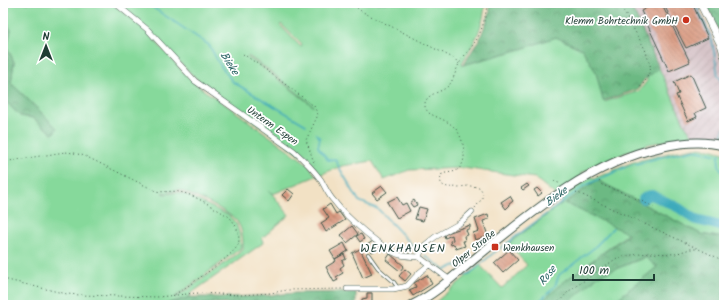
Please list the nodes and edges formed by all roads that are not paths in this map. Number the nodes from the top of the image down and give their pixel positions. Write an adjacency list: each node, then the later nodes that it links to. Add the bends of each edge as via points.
1 (115, 3): 7 (street, Unterm Espen, via 148,30 195,81 294,151 318,177 335,203 364,231 400,255)
2 (700, 3): 3 (street)
3 (724, 55)
4 (724, 146): 9 (main road, Olper Straße, via 697,142 671,145 647,151 593,173 545,204)
5 (472, 212): 7 (street, via 460,223 425,245)
6 (368, 254): 10 (lane)
7 (419, 257): 8 (street)
8 (430, 264): 9 (street); 10 (street, via 407,286)
9 (453, 277): 12 (main road, Olper Straße)
10 (398, 288): 11 (street)
11 (347, 289)
12 (412, 305)

